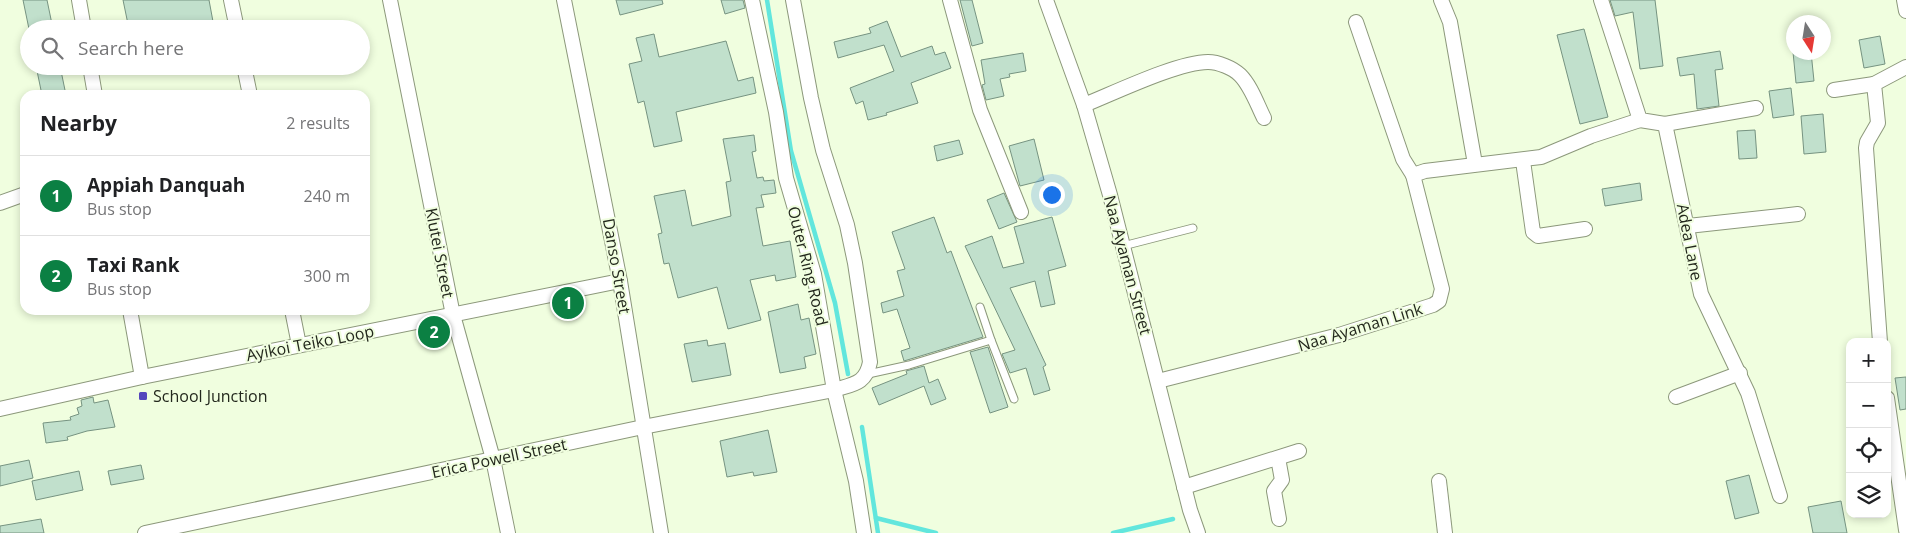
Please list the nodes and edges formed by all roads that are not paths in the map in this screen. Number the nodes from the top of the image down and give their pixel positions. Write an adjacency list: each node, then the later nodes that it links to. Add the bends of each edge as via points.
1 (79, 0): 13 (street)
2 (231, 0): 14 (street)
3 (390, 0): 43 (street, Klutei Street)
4 (564, 0): 39 (street, Danso Street)
5 (752, 0): 51 (street, Outer Ring Road, via 776,112 786,178 814,274)
6 (793, 0): 48 (street, via 819,133 856,263 870,362)
7 (950, 0): 33 (street, via 980,110)
8 (1046, 0): 23 (street, Naa Ayaman Street)
9 (1440, 0): 29 (street, via 1450,22)
10 (1601, 0): 26 (street)
11 (1904, 0): 12 (street)
12 (1906, 11)
13 (82, 20)
14 (235, 20)
15 (1356, 22): 30 (street, via 1403,159)
16 (1906, 67): 19 (street)
17 (92, 75): 20 (street)
18 (246, 75): 21 (street)
19 (1874, 84): 22 (street); 44 (street, via 1878,122 1866,148)
20 (94, 90)
21 (249, 90)
22 (1834, 90)
23 (1084, 105): 25 (street, via 1192,64 1209,62 1239,73); 38 (street, Naa Ayaman Street)
24 (1756, 108): 27 (street)
25 (1264, 118)
26 (1640, 120): 27 (street); 28 (street)
27 (1665, 124): 35 (street, Adea Lane)
28 (1522, 161): 29 (street); 37 (street, via 1533,232 1538,236)
29 (1476, 164): 30 (street)
30 (1413, 175): 50 (street, Naa Ayaman Link, via 1442,289 1439,301 1339,336)
31 (20, 196): 32 (street)
32 (0, 203)
33 (1021, 212)
34 (1798, 214): 35 (street)
35 (1688, 226): 47 (street, Adea Lane, via 1701,294)
36 (1193, 228): 38 (lane)
37 (1584, 229)
38 (1123, 246): 50 (street, Naa Ayaman Street)
39 (620, 281): 43 (street, Ayikoi Teiko Loop); 56 (street, Danso Street)
40 (980, 307): 45 (lane)
41 (131, 315): 49 (street)
42 (293, 315): 46 (street)
43 (453, 315): 46 (street, Ayikoi Teiko Loop); 59 (street, Klutei Street)
44 (1880, 338)
45 (991, 340): 48 (lane); 53 (lane)
46 (299, 345): 49 (street, Ayikoi Teiko Loop)
47 (1740, 373): 52 (street); 62 (street, Adea Lane)
48 (868, 374): 51 (street, Erica Powell Street)
49 (142, 377): 54 (street, Ayikoi Teiko Loop)
50 (1158, 381): 61 (street, Naa Ayaman Street)
51 (834, 390): 56 (street, Erica Powell Street); 68 (street, Outer Ring Road, via 856,481)
52 (1676, 397)
53 (1014, 400)
54 (0, 409)
55 (1891, 426): 64 (street)
56 (643, 427): 59 (street, Erica Powell Street); 67 (street, Danso Street)
57 (1299, 452): 58 (street)
58 (1278, 458): 61 (street); 63 (street, via 1282,480 1274,491)
59 (493, 459): 65 (street, Erica Powell Street); 66 (street, Klutei Street)
60 (1439, 481): 70 (street)
61 (1184, 487): 69 (street, Naa Ayaman Street)
62 (1780, 496)
63 (1279, 519)
64 (1906, 530)
65 (145, 533)
66 (508, 533)
67 (661, 533)
68 (864, 533)
69 (1198, 533)
70 (1445, 533)

